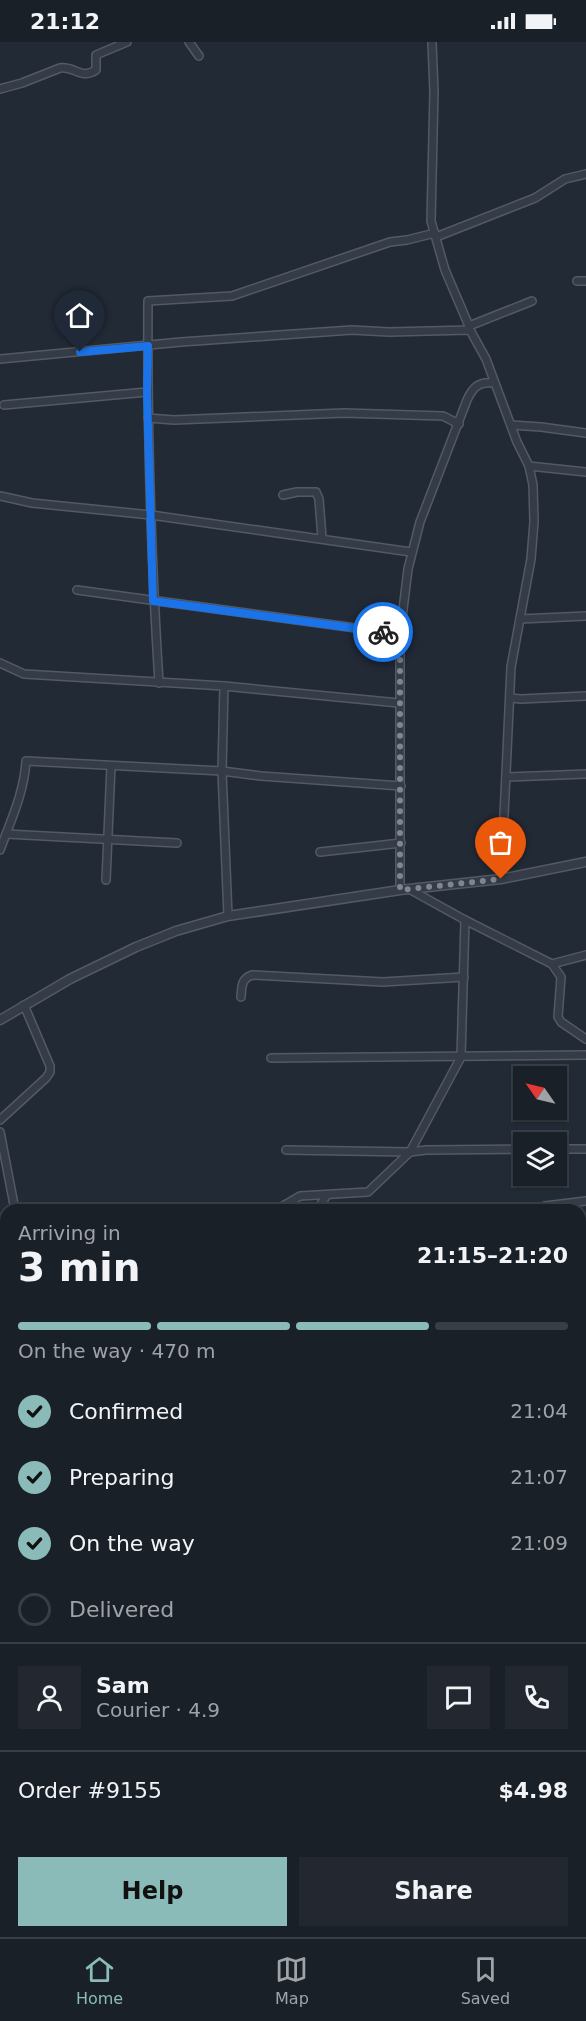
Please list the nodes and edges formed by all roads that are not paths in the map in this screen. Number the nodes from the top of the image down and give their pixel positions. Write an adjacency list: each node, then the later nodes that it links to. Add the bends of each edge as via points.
1 (127, 42): 5 (street, via 96,55 96,70 90,74 60,68)
2 (189, 42): 4 (street)
3 (432, 42): 7 (street, via 431,221)
4 (200, 56)
5 (0, 89)
6 (586, 174): 7 (street, via 565,179 535,198)
7 (435, 235): 10 (street, via 469,326); 11 (street, via 390,242 232,296 148,301)
8 (577, 281): 9 (street)
9 (586, 281)
10 (532, 301)
11 (148, 346): 12 (street); 13 (street, via 352,330 470,330); 14 (street)
12 (0, 359)
13 (494, 383): 17 (street, via 473,387); 18 (street)
14 (147, 392): 15 (street); 16 (street)
15 (4, 405)
16 (148, 418): 17 (street, via 344,412 443,416); 24 (street)
17 (459, 424): 26 (street)
18 (511, 425): 19 (street); 20 (street)
19 (586, 433)
20 (529, 466): 21 (street); 30 (street, via 534,522)
21 (586, 472)
22 (282, 495): 25 (street, via 316,492)
23 (0, 496): 24 (street)
24 (151, 515): 25 (street); 28 (street)
25 (322, 538): 26 (street)
26 (411, 552): 31 (street)
27 (77, 590): 28 (street)
28 (153, 601): 31 (street); 33 (street)
29 (586, 616): 30 (street)
30 (519, 619): 36 (street)
31 (400, 634): 37 (street)
32 (0, 663): 33 (street, via 24,674)
33 (159, 683): 34 (street)
34 (224, 686): 37 (street); 39 (street)
35 (586, 696): 36 (street)
36 (510, 698): 41 (street)
37 (399, 703): 42 (street)
38 (111, 766): 39 (street); 43 (street, via 26,761 22,791); 44 (street)
39 (222, 771): 42 (street); 53 (street)
40 (586, 774): 41 (street)
41 (506, 777): 50 (street)
42 (402, 786): 46 (street)
43 (6, 834): 44 (street); 47 (street)
44 (107, 840): 45 (street); 51 (street)
45 (177, 843)
46 (401, 843): 48 (street); 52 (street)
47 (0, 850)
48 (320, 852)
49 (586, 862): 50 (street)
50 (501, 879): 52 (street)
51 (106, 880)
52 (405, 889): 53 (street); 54 (street)
53 (228, 916): 59 (street, via 136,947)
54 (465, 920): 56 (street); 57 (street)
55 (586, 955): 56 (street)
56 (552, 964): 61 (street, via 561,977 558,1017)
57 (464, 977): 58 (street, via 383,982 252,975 242,984); 65 (street)
58 (241, 997)
59 (24, 1005): 60 (street); 66 (street, via 50,1072)
60 (0, 1020)
61 (582, 1033): 62 (street)
62 (586, 1039)
63 (586, 1055): 65 (street)
64 (271, 1058): 65 (street)
65 (461, 1058): 72 (street)
66 (0, 1120)
67 (0, 1132): 75 (street)
68 (513, 1149): 72 (street)
69 (567, 1149): 70 (street)
70 (586, 1149)
71 (286, 1150): 72 (street)
72 (410, 1152): 73 (street, via 368,1192)
73 (327, 1195): 76 (street, via 300,1197); 77 (street)
74 (586, 1200): 78 (street)
75 (14, 1204)
76 (287, 1204)
77 (321, 1204)
78 (559, 1204)

